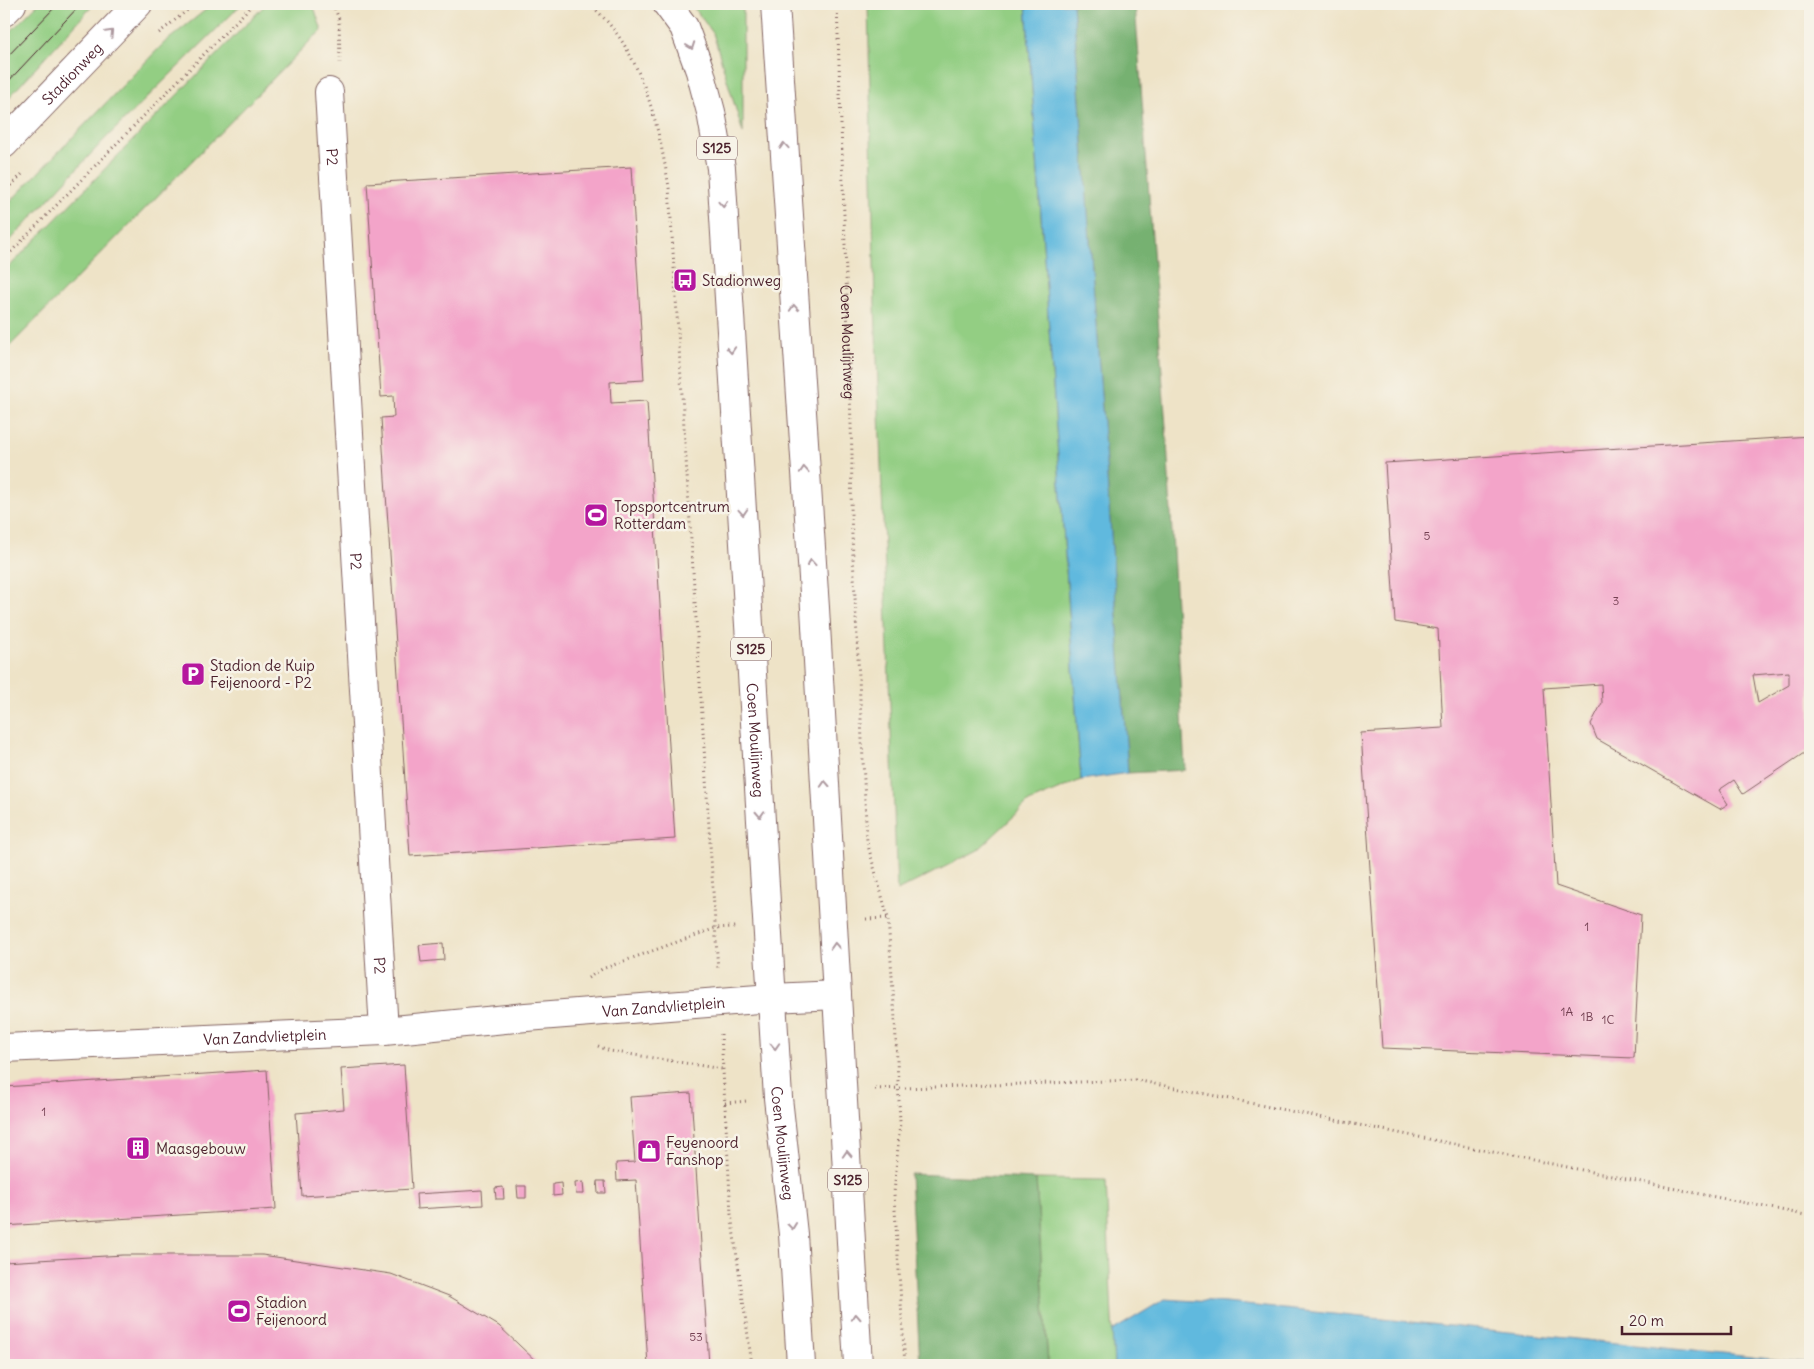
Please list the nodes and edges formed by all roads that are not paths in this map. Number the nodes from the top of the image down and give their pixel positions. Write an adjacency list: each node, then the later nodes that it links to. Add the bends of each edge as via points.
1 (12, 4): 5 (main road)
2 (138, 4): 7 (main road, Stadionweg, one-way to 2)
3 (667, 4): 9 (main road, Coen Moulijnweg / S125, one-way to 9, via 684,26 700,71 720,168)
4 (775, 4): 8 (main road, S125, one-way to 4)
5 (4, 12)
6 (329, 92): 10 (main road, P2)
7 (4, 144)
8 (837, 995): 9 (main road, Van Zandvlietplein); 13 (main road, S125, one-way to 8)
9 (772, 998): 10 (main road, Van Zandvlietplein, via 526,1016); 12 (main road, Coen Moulijnweg / S125, one-way to 12)
10 (384, 1031): 11 (main road, Van Zandvlietplein)
11 (4, 1048)
12 (801, 1365)
13 (858, 1365)

